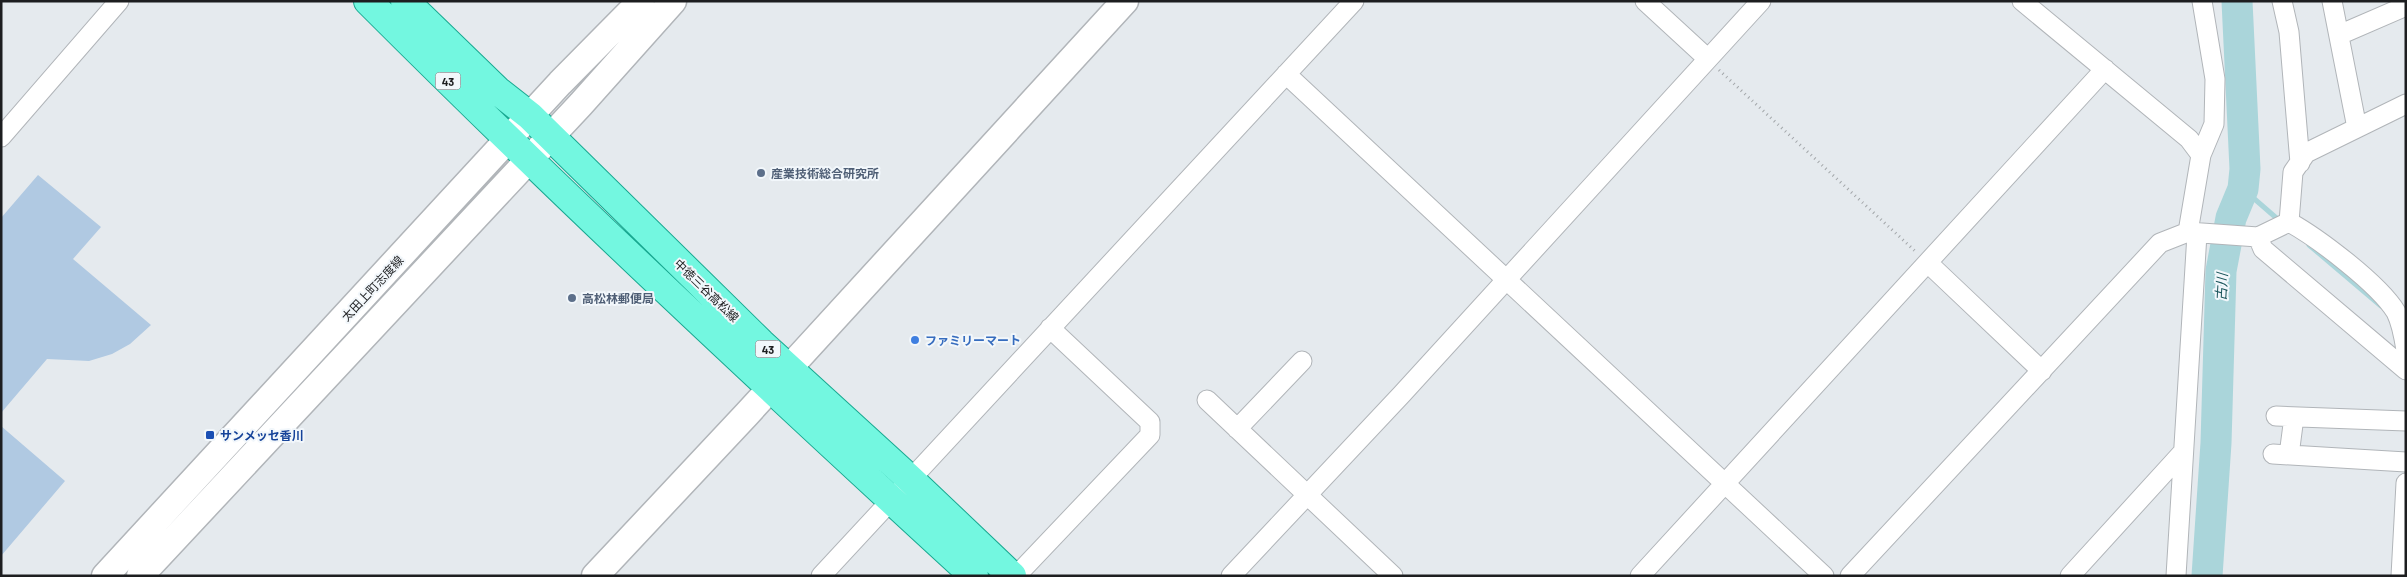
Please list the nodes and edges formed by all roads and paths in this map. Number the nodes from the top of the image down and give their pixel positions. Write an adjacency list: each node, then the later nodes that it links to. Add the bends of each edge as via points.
1 (119, 1): 22 (street)
2 (368, 1): 24 (main road, 中徳三谷高松線 / 43)
3 (405, 1): 20 (main road, 中徳三谷高松線 / 43, via 498,91)
4 (641, 1): 20 (main road, 太田上町志度線)
5 (673, 1): 23 (main road)
6 (1125, 1): 39 (main road)
7 (1354, 1): 18 (street)
8 (1645, 1): 16 (street)
9 (1761, 1): 16 (street)
10 (2022, 1): 17 (street)
11 (2202, 1): 25 (street, via 2215,80 2214,124)
12 (2282, 1): 27 (street, via 2289,32)
13 (2332, 1): 15 (street)
14 (2406, 6): 15 (street)
15 (2339, 35): 21 (street)
16 (1708, 59): 31 (path); 32 (street)
17 (2105, 69): 25 (street, via 2189,139); 31 (street)
18 (1286, 74): 32 (street); 34 (street)
19 (2406, 104): 21 (street)
20 (530, 116): 23 (main road, 中徳三谷高松線 / 43); 24 (main road, 太田上町志度線)
21 (2357, 128): 27 (street, via 2306,153)
22 (1, 137)
23 (550, 137): 26 (main road); 39 (main road, 中徳三谷高松線 / 43)
24 (509, 139): 26 (main road, 中徳三谷高松線 / 43); 51 (main road, 太田上町志度線)
25 (2201, 154): 29 (street)
26 (529, 159): 39 (main road, 中徳三谷高松線 / 43); 52 (main road)
27 (2300, 162): 28 (street, via 2293,172)
28 (2289, 222): 30 (street); 33 (street, via 2309,233)
29 (2192, 233): 30 (street); 38 (street, via 2160,243); 43 (street)
30 (2259, 236): 37 (street, via 2263,249)
31 (1928, 263): 38 (street); 47 (street)
32 (1505, 279): 47 (street); 49 (street)
33 (2400, 314): 35 (street)
34 (1050, 328): 45 (street); 57 (street, via 1150,422 1150,435)
35 (2405, 344)
36 (1302, 361): 42 (street)
37 (2406, 370)
38 (2042, 371): 62 (street)
39 (780, 378): 45 (main road, 中徳三谷高松線 / 43); 50 (main road, 中徳三谷高松線 / 43); 53 (main road)
40 (1207, 400): 42 (street)
41 (2406, 421): 44 (street, via 2285,416 2281,455)
42 (1237, 429): 49 (street)
43 (2183, 452): 63 (street); 64 (street)
44 (2406, 462)
45 (910, 479): 50 (street); 56 (main road, 中徳三谷高松線 / 43)
46 (2406, 483): 48 (street)
47 (1726, 484): 60 (street); 61 (street)
48 (2405, 495): 65 (street)
49 (1307, 496): 58 (street); 59 (street)
50 (891, 499): 54 (street); 55 (main road, 中徳三谷高松線 / 43)
51 (105, 576)
52 (140, 576)
53 (595, 576)
54 (821, 576)
55 (974, 576)
56 (1012, 576)
57 (1016, 576)
58 (1231, 576)
59 (1393, 576)
60 (1640, 576)
61 (1824, 576)
62 (1850, 576)
63 (2070, 576)
64 (2176, 576)
65 (2401, 576)

